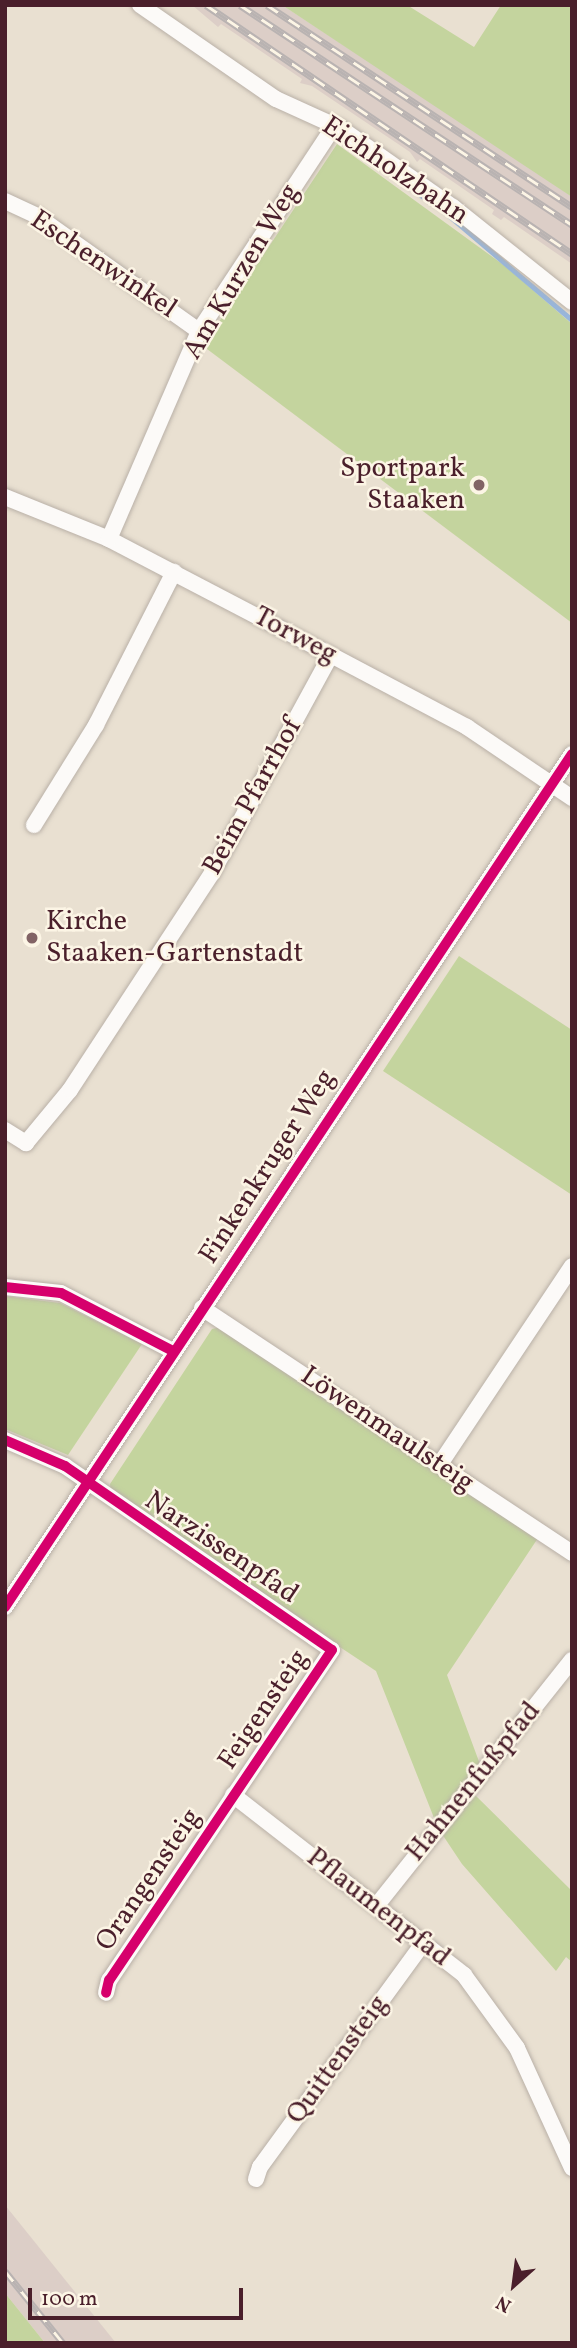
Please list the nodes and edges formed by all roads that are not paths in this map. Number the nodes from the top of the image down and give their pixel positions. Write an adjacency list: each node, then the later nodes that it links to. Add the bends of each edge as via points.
1 (140, 5): 2 (street, Eichholzbahn, via 276,99)
2 (334, 126): 4 (street, Eichholzbahn, via 453,207); 5 (street, Am Kurzen Weg)
3 (5, 201): 5 (street, Eschenwinkel, via 37,216)
4 (572, 302)
5 (199, 331): 7 (street, Am Kurzen Weg)
6 (5, 497): 7 (street, Torweg)
7 (109, 539): 8 (street, Torweg)
8 (174, 572): 9 (street, Torweg); 13 (street, via 96,725)
9 (331, 654): 11 (street, Torweg, via 467,727); 14 (street, Beim Pfarrhof, via 212,873 70,1090 26,1143)
10 (572, 754): 11 (street, Finkenkruger Weg)
11 (550, 783): 12 (street, Torweg); 17 (street, Finkenkruger Weg)
12 (572, 798)
13 (34, 825)
14 (5, 1130)
15 (572, 1266): 20 (street)
16 (5, 1287): 18 (street, via 61,1293)
17 (202, 1308): 18 (street, Finkenkruger Weg); 20 (street, Löwenmaulsteig)
18 (173, 1351): 21 (street, Finkenkruger Weg)
19 (5, 1440): 21 (street, Narzissenpfad, via 38,1451)
20 (440, 1464): 22 (street, Löwenmaulsteig)
21 (87, 1482): 23 (street, Finkenkruger Weg); 24 (street, Narzissenpfad)
22 (572, 1553)
23 (5, 1607)
24 (332, 1650): 26 (street, Feigensteig)
25 (572, 1660): 27 (street, Hahnenfußpfad)
26 (233, 1795): 27 (street, Pflaumenpfad); 29 (street, Orangensteig, via 109,1980)
27 (377, 1905): 28 (street, Pflaumenpfad)
28 (424, 1942): 30 (street, Pflaumenpfad, via 464,1975 509,2036 534,2079); 31 (street, Quittensteig, via 260,2167)
29 (106, 1993)
30 (572, 2168)
31 (256, 2179)

